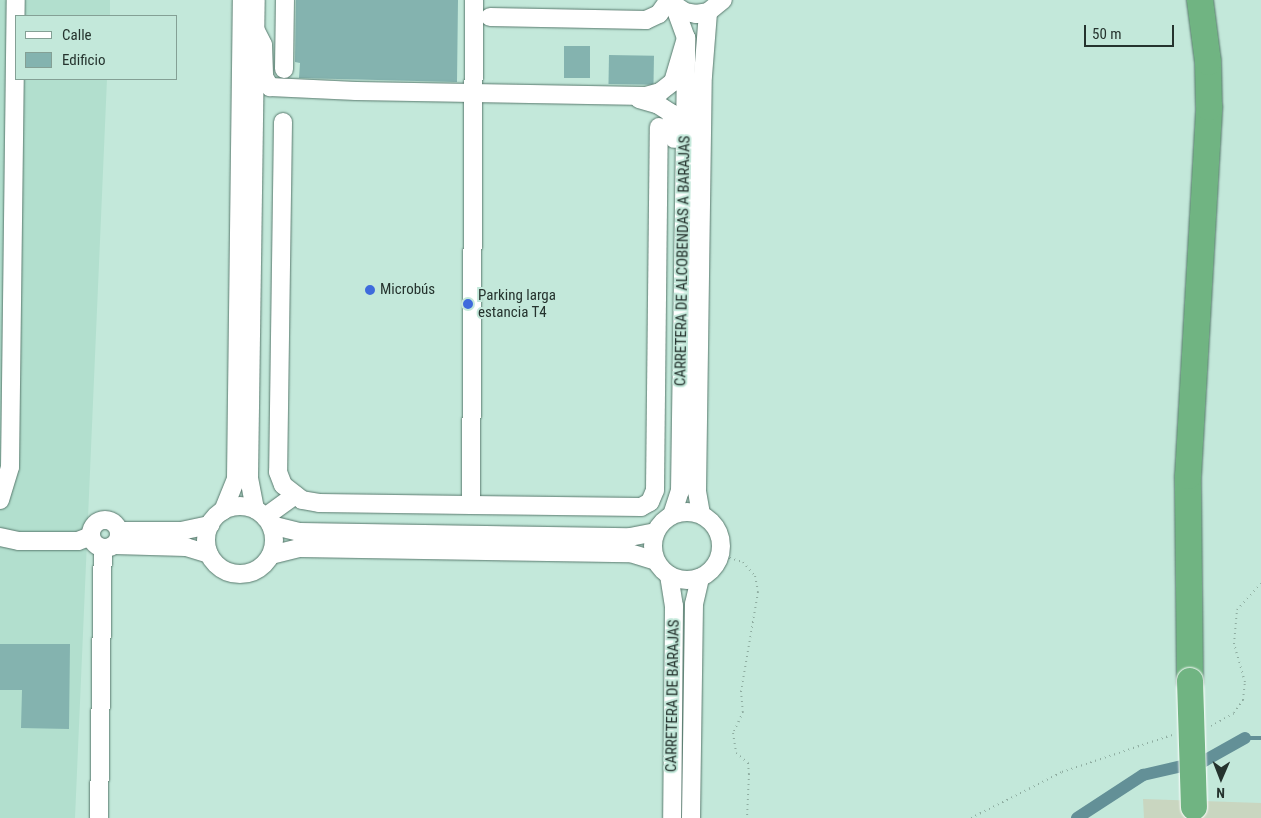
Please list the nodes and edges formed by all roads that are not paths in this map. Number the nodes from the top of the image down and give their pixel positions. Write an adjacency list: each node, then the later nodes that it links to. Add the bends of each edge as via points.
1 (16, 0): 10 (street)
2 (242, 0): 24 (street, via 236,478)
3 (256, 0): 12 (street)
4 (285, 0): 14 (street)
5 (474, 0): 16 (street)
6 (723, 0): 9 (street)
7 (1200, 0): 37 (highway, bridge, via 1208,62 1209,107 1188,476)
8 (670, 3): 9 (street, via 691,13); 11 (street, via 659,14 646,20); 13 (street, CARRETERA DE ALCOBENDAS A BARAJAS)
9 (708, 12): 25 (street, CARRETERA DE ALCOBENDAS A BARAJAS, via 703,76 698,492)
10 (16, 15)
11 (490, 17)
12 (255, 29): 16 (street, via 263,45 265,81 274,88); 27 (street, via 249,479)
13 (686, 38): 17 (street, via 677,74 668,87 654,94); 20 (street, CARRETERA DE ALCOBENDAS A BARAJAS)
14 (284, 68)
15 (15, 78): 22 (street, via 10,467)
16 (472, 92): 17 (street); 23 (street)
17 (632, 97): 20 (street, via 657,104 673,118 674,189)
18 (282, 122): 21 (street, via 278,472 283,486)
19 (659, 127): 23 (street, via 655,490 650,502 641,507)
20 (683, 240): 26 (street, CARRETERA DE ALCOBENDAS A BARAJAS, via 680,491)
21 (295, 495): 23 (street, via 319,503); 27 (street)
22 (0, 500)
23 (471, 505)
24 (223, 511): 27 (street, via 244,506); 28 (street)
25 (701, 514): 26 (street); 36 (street, via 718,529 721,540 720,555 710,572)
26 (672, 515): 29 (street)
27 (263, 517): 29 (street, via 300,532 630,538); 33 (street, via 274,540)
28 (210, 524): 31 (street, via 182,531); 32 (street, via 206,534)
29 (656, 532): 34 (street, via 653,551)
30 (0, 537): 31 (street, via 19,541)
31 (107, 540): 32 (street, via 186,547); 38 (street)
32 (209, 554): 33 (street, via 219,566 234,574 255,571)
33 (271, 555): 34 (street, via 309,548 630,554)
34 (656, 561): 35 (street)
35 (669, 575): 36 (street, via 679,579); 39 (street, CARRETERA DE BARAJAS, via 674,606)
36 (700, 578): 40 (street, CARRETERA DE BARAJAS, via 694,604)
37 (1194, 813)
38 (99, 818)
39 (672, 818)
40 (691, 818)

